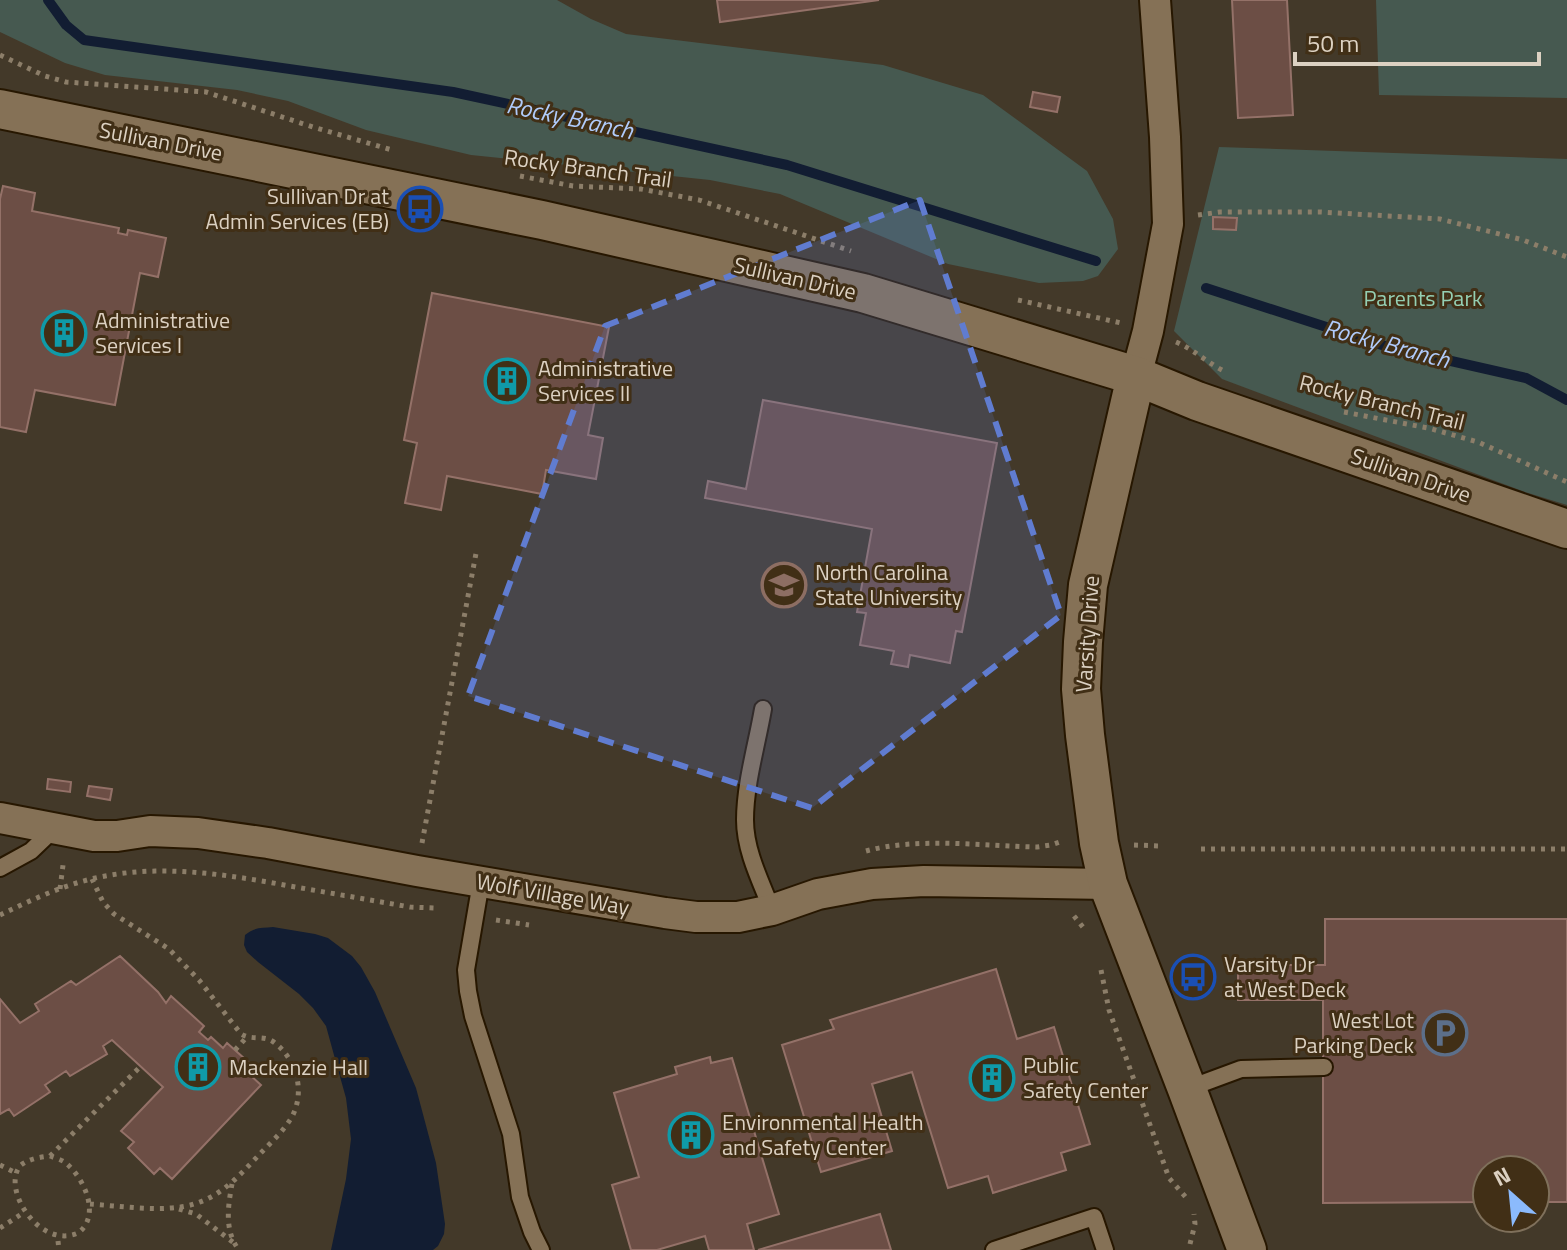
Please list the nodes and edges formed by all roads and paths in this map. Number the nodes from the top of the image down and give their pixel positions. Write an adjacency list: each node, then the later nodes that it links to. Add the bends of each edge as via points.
1 (1155, 0): 12 (street, Varsity Drive, via 1168,224)
2 (0, 55): 4 (path, via 66,82 206,92)
3 (0, 109): 12 (street, Sullivan Drive, via 528,217 863,293)
4 (401, 153)
5 (510, 175): 7 (path, Rocky Branch Trail, via 699,200)
6 (1193, 216): 8 (path, via 1320,212 1440,219)
7 (854, 252)
8 (1567, 257)
9 (1014, 300): 10 (path)
10 (1122, 323)
11 (1192, 348): 13 (path)
12 (1136, 376): 16 (street, Sullivan Drive); 30 (street, Varsity Drive, via 1088,585 1083,642 1085,735)
13 (1234, 376)
14 (1330, 409): 15 (path, Rocky Branch Trail, via 1478,442)
15 (1567, 482)
16 (1567, 529)
17 (477, 548): 27 (path)
18 (763, 709): 34 (lane, via 745,822 750,853)
19 (0, 818): 20 (street, Wolf Village Way)
20 (54, 829): 26 (lane, via 31,851); 27 (street, Wolf Village Way, via 94,836 198,833)
21 (1129, 845): 22 (path)
22 (1161, 846)
23 (1201, 849): 24 (path)
24 (1567, 849)
25 (63, 865): 31 (path)
26 (0, 868)
27 (417, 871): 29 (street, Wolf Village Way); 32 (path)
28 (92, 879): 31 (path); 32 (path, via 182,870); 39 (path, via 114,914 169,949)
29 (481, 882): 34 (street, Wolf Village Way, via 696,917); 57 (lane, via 466,970 468,991 511,1134 520,1197)
30 (1108, 884): 34 (street, Wolf Village Way, via 872,884); 43 (street, Varsity Drive)
31 (60, 889): 35 (path)
32 (410, 907): 33 (path)
33 (439, 908)
34 (772, 910)
35 (0, 915)
36 (1074, 916): 37 (path)
37 (1089, 933)
38 (1098, 956): 54 (path, via 1109,1010 1169,1178 1194,1213)
39 (246, 1038): 40 (path); 47 (path, via 270,1039 285,1053 297,1075 298,1098 286,1126)
40 (235, 1050)
41 (141, 1066): 44 (path)
42 (1324, 1067): 43 (lane, via 1241,1069)
43 (1187, 1089): 60 (street, Varsity Drive)
44 (50, 1156): 46 (path, via 35,1158); 48 (path, via 66,1162)
45 (0, 1165): 46 (path)
46 (14, 1172): 50 (path, via 14,1201)
47 (232, 1183): 49 (path, via 215,1196); 53 (path, via 229,1227)
48 (90, 1204): 49 (path); 52 (path, via 87,1225)
49 (178, 1209): 53 (path, via 196,1214)
50 (20, 1215): 51 (path); 52 (path, via 41,1236)
51 (0, 1228)
52 (58, 1241): 55 (path)
53 (235, 1244): 56 (path)
54 (1190, 1244)
55 (59, 1250)
56 (239, 1250)
57 (541, 1250)
58 (994, 1250): 59 (lane, via 1094,1217)
59 (1105, 1250)
60 (1247, 1250)

